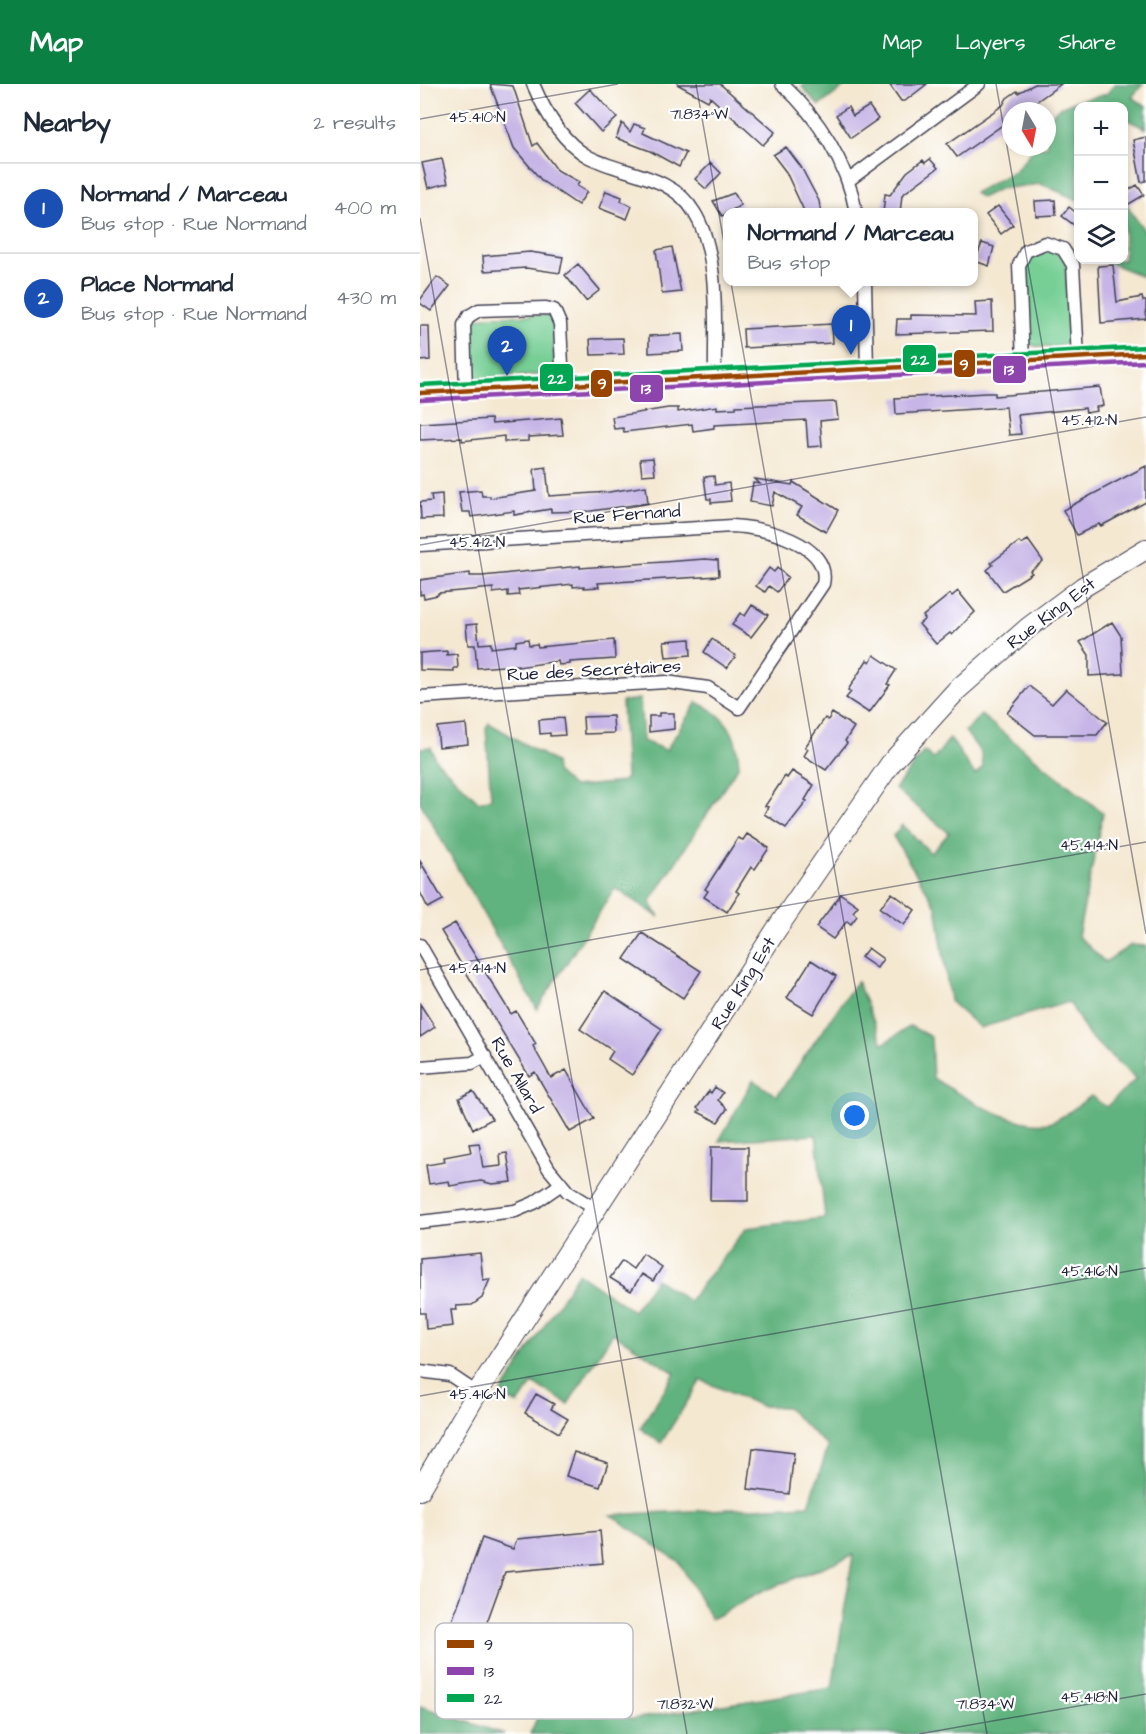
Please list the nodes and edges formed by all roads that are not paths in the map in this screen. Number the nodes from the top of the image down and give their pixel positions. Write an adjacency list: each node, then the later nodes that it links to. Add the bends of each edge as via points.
1 (533, 84): 11 (street, via 568,141 588,156 645,176 680,194 694,212 710,262)
2 (782, 84): 4 (street, via 812,116)
3 (979, 84): 4 (street)
4 (849, 180): 5 (street)
5 (855, 208)
6 (865, 286): 10 (street)
7 (1146, 354): 8 (street)
8 (1078, 358): 9 (street); 9 (street, via 1073,265 1063,249 1045,243 1026,251 1019,265)
9 (1023, 361): 10 (street)
10 (867, 369): 11 (street)
11 (715, 378): 12 (street)
12 (563, 386): 13 (street); 13 (street, via 560,324 554,310 478,310 464,325)
13 (466, 391): 14 (street)
14 (420, 393)
15 (420, 545): 17 (street, Rue Fernand, via 754,527 798,544)
16 (1145, 552): 23 (main road, Rue King Est, via 1083,587 1029,627 957,690 891,763 776,930)
17 (822, 567): 18 (street, Rue des Secrétaires, via 823,584 739,708 708,688 666,682)
18 (420, 697)
19 (420, 945): 20 (street, Rue Allard)
20 (485, 1056): 21 (street, via 472,1063); 22 (street, Rue Allard)
21 (420, 1067)
22 (560, 1185): 23 (street, Rue Allard); 24 (street, via 515,1211)
23 (597, 1210): 26 (main road, Rue King Est)
24 (420, 1222)
25 (420, 1371): 26 (street, via 450,1375)
26 (477, 1393): 27 (main road, Rue King Est)
27 (420, 1490)

